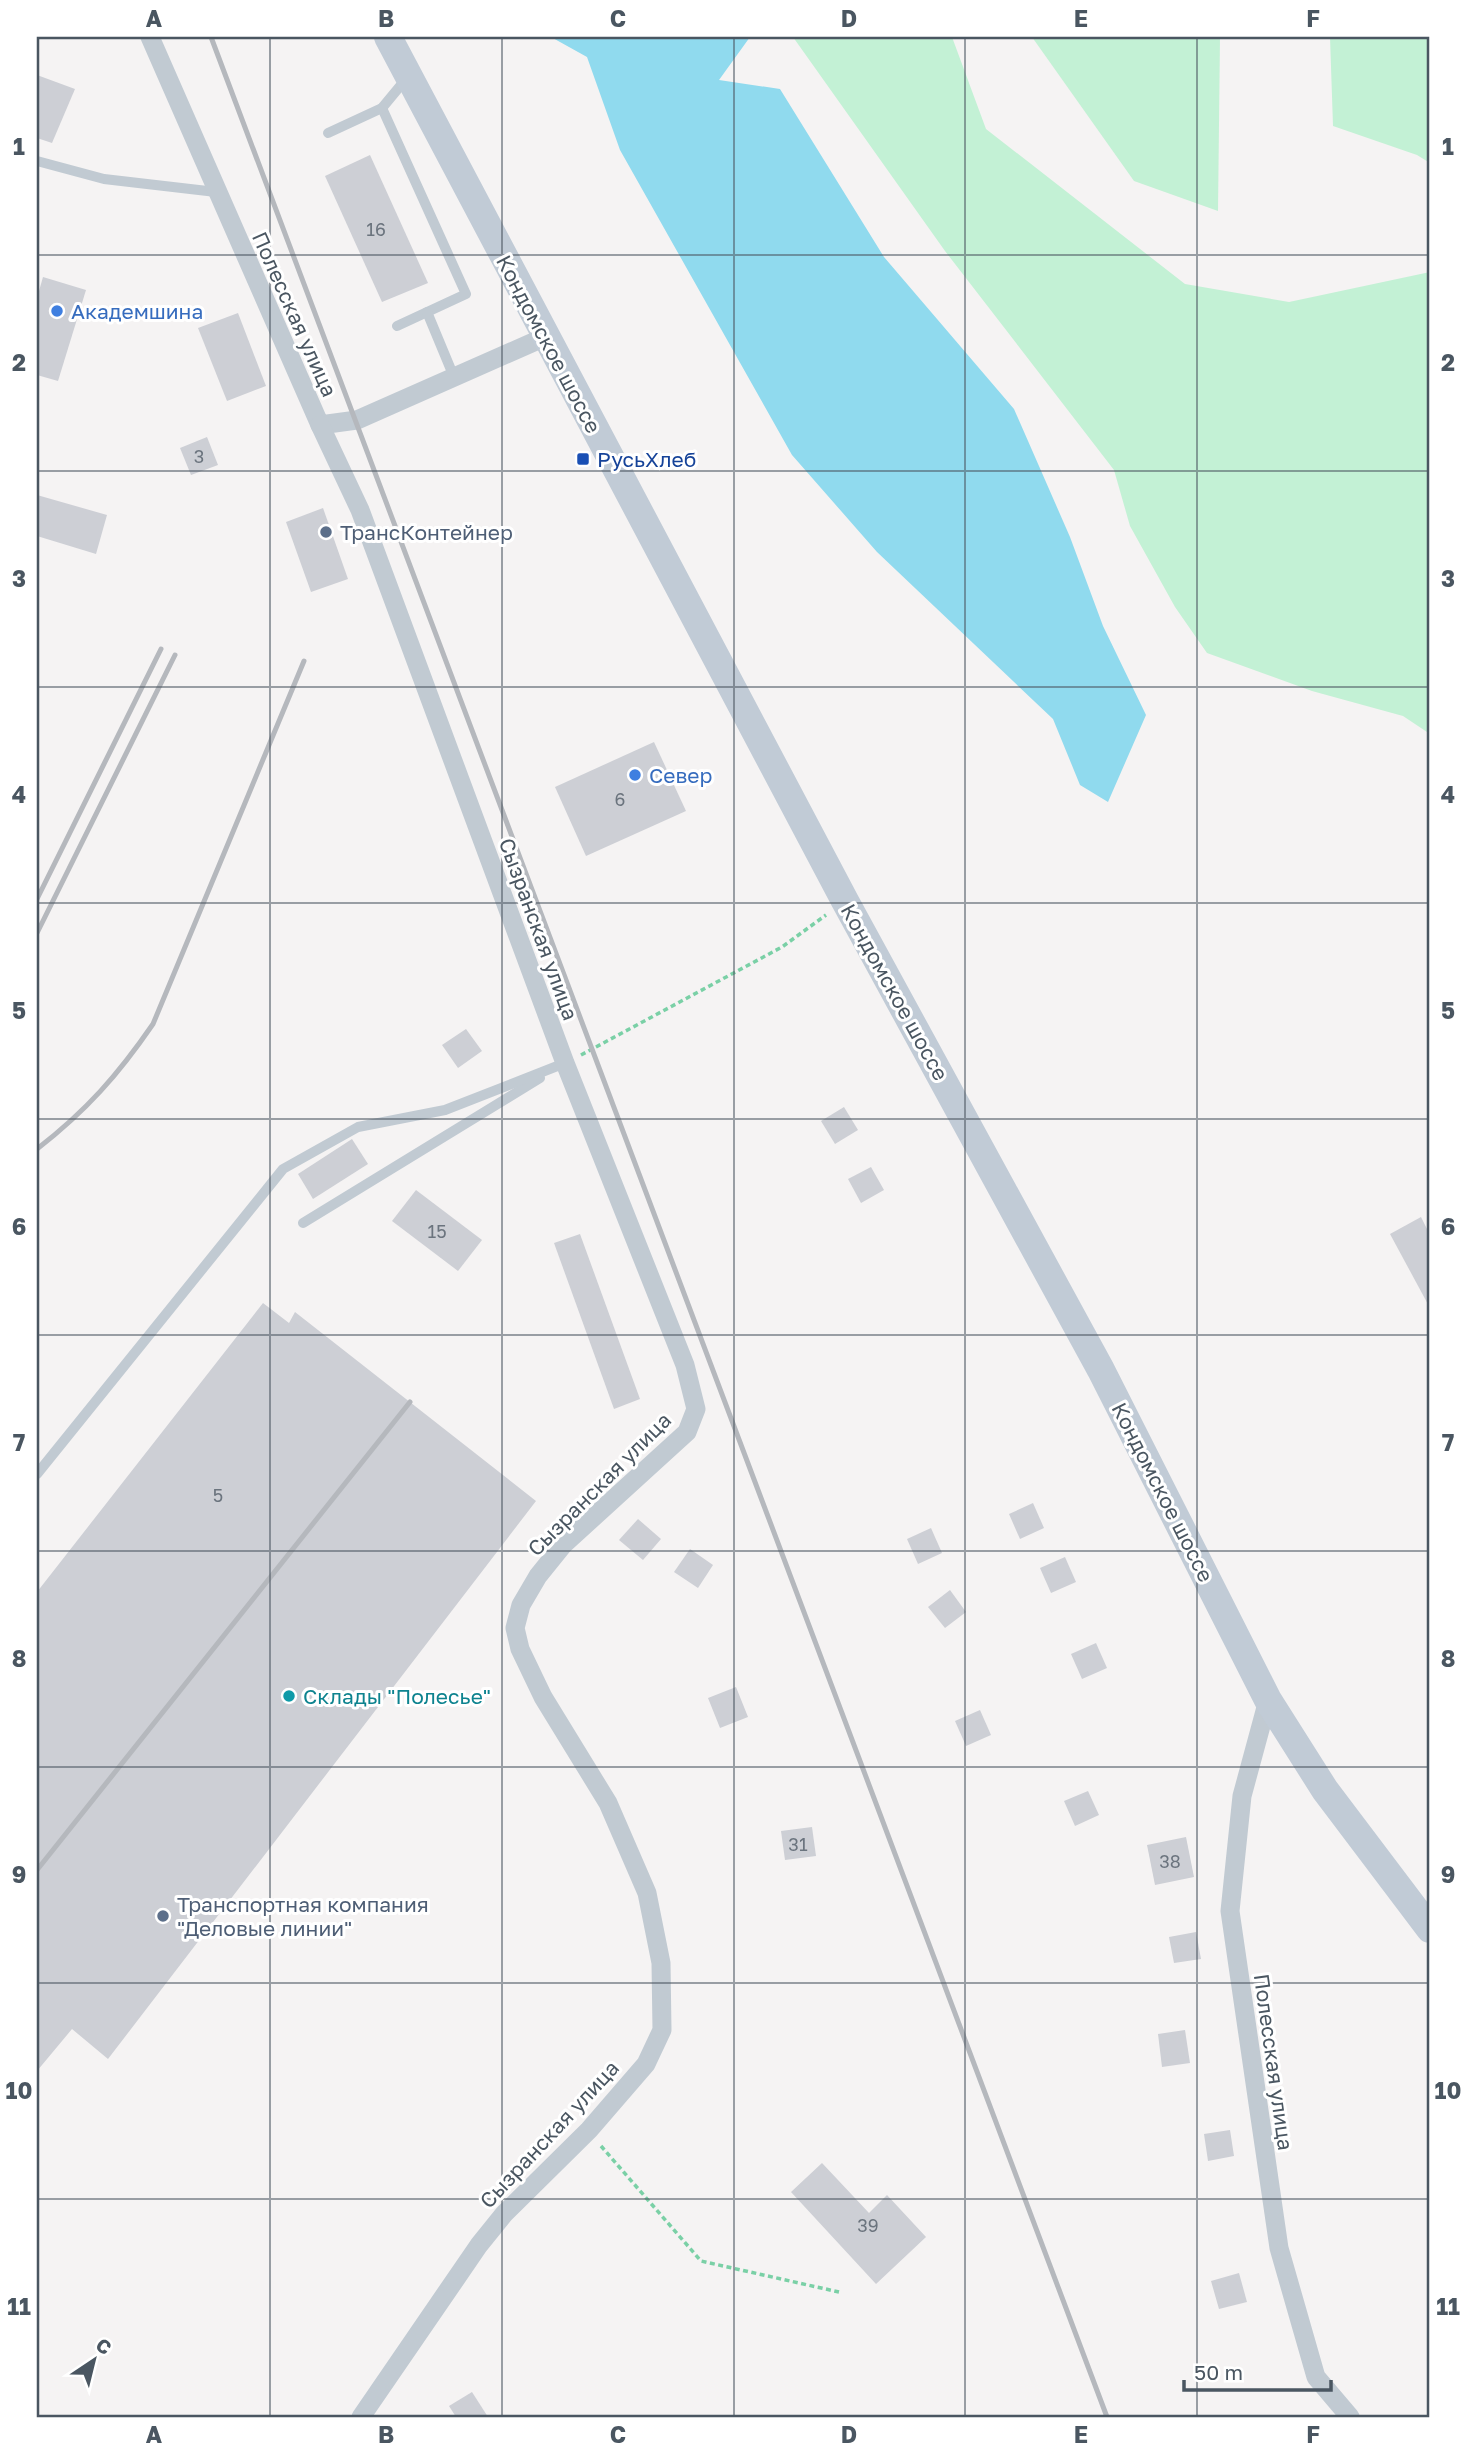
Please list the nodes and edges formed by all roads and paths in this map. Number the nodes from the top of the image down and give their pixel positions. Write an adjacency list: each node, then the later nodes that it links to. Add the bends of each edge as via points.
1 (150, 37): 7 (street, Полесская улица)
2 (388, 37): 3 (street, Кондомское шоссе)
3 (408, 76): 4 (lane); 10 (street, Кондомское шоссе)
4 (382, 108): 5 (lane); 8 (lane, via 466,294)
5 (328, 133)
6 (37, 161): 7 (lane, via 104,179)
7 (216, 192): 12 (street, Полесская улица)
8 (427, 312): 9 (lane); 11 (lane)
9 (397, 326)
10 (545, 337): 11 (street, Полесская улица); 13 (street, Кондомское шоссе)
11 (454, 376): 12 (street, Полесская улица, via 356,421)
12 (320, 425): 14 (street, Сызранская улица, via 360,510)
13 (845, 901): 14 (path, via 782,947); 17 (street, Кондомское шоссе, via 1101,1370)
14 (565, 1063): 15 (lane); 16 (lane, via 445,1110 358,1127 283,1169); 19 (street, Сызранская улица, via 685,1366 696,1409 687,1432 563,1545 521,1605 515,1628 543,1697 608,1802 647,1894 661,1963 662,2030 646,2064)
15 (303, 1223)
16 (37, 1474)
17 (1268, 1700): 18 (street, Кондомское шоссе, via 1325,1790); 22 (street, Полесская улица, via 1242,1796 1230,1911 1279,2248 1315,2376)
18 (1430, 1929)
19 (589, 2130): 20 (path, via 702,2262); 21 (street, Сызранская улица, via 479,2245)
20 (839, 2292)
21 (360, 2417)
22 (1350, 2417)

